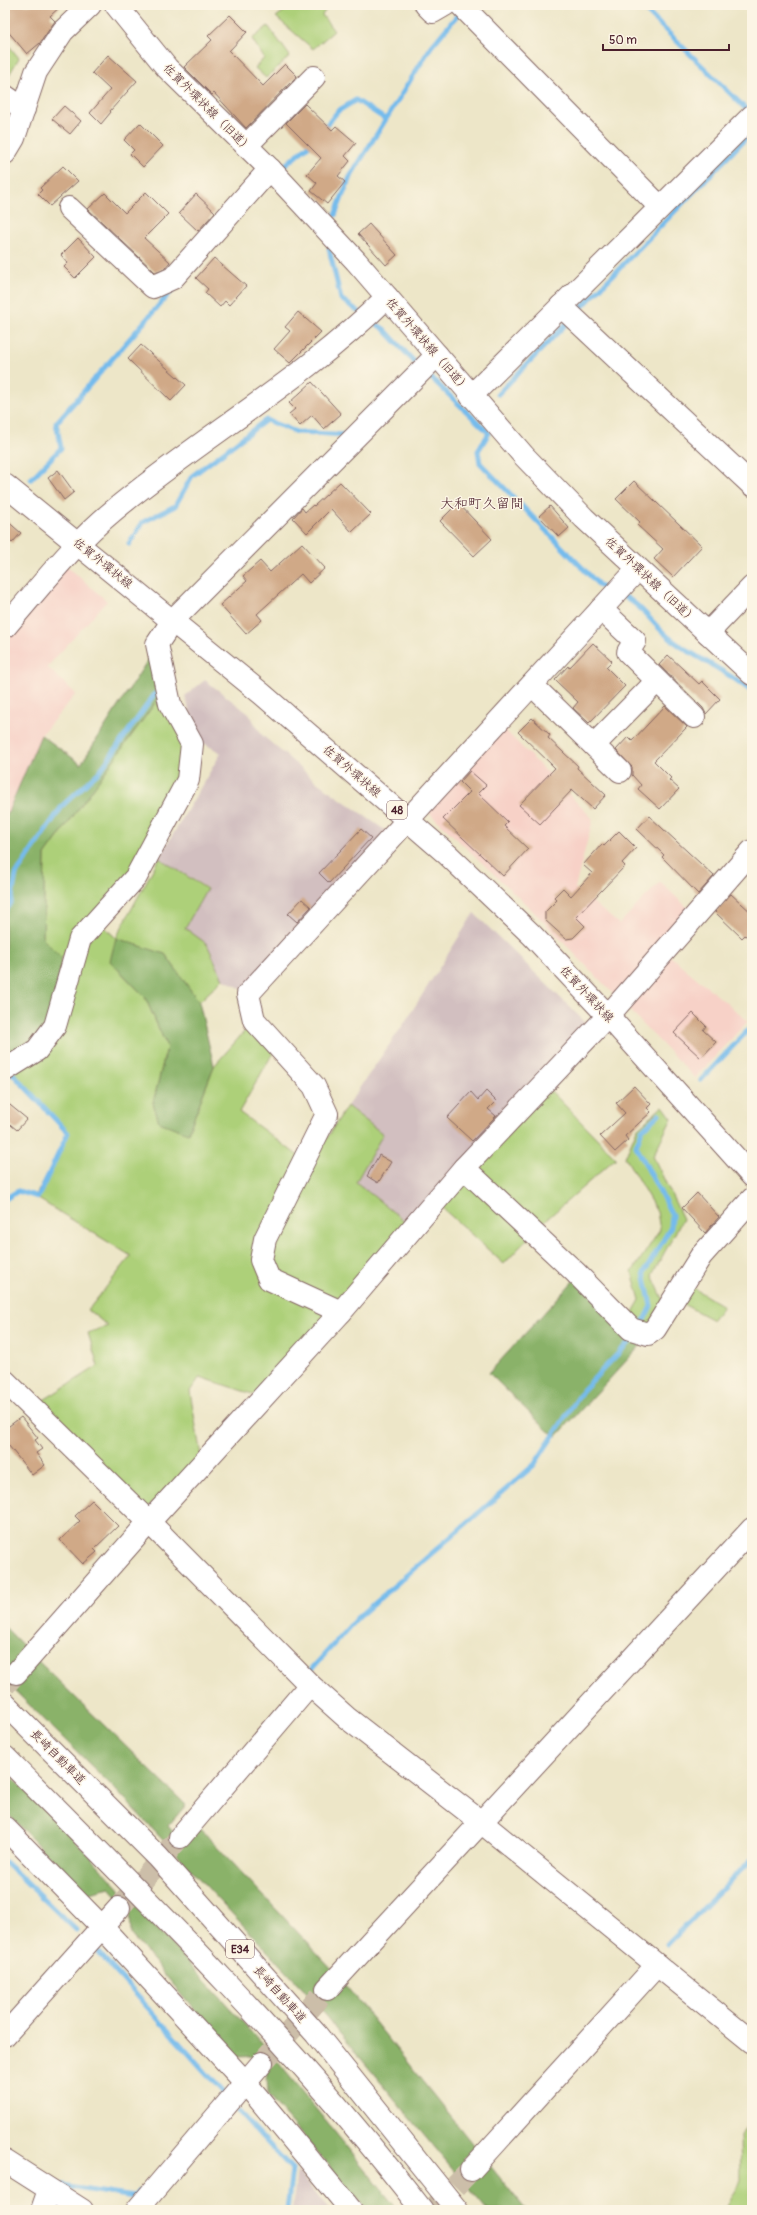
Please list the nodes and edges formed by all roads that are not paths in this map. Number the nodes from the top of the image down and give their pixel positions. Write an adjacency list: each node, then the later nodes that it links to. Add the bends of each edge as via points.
1 (90, 5): 8 (main road, via 63,31 36,72)
2 (116, 5): 10 (main road, 佐賀外環状線（旧道）, via 167,68)
3 (426, 5): 4 (main road, via 433,12)
4 (445, 5)
5 (467, 10): 13 (main road)
6 (314, 77): 10 (main road)
7 (5, 96): 8 (main road)
8 (24, 109): 11 (main road, via 14,138)
9 (748, 120): 13 (main road)
10 (246, 146): 12 (main road, 佐賀外環状線（旧道）)
11 (5, 153)
12 (270, 169): 14 (main road, via 173,278 153,287); 16 (main road, 佐賀外環状線（旧道）, via 356,261)
13 (660, 206): 15 (main road)
14 (68, 208)
15 (561, 306): 18 (main road); 20 (main road)
16 (373, 310): 17 (main road, 佐賀外環状線（旧道）); 21 (main road, via 277,390 112,511)
17 (427, 365): 18 (main road, 佐賀外環状線（旧道）); 25 (main road)
18 (471, 396): 22 (main road, 佐賀外環状線（旧道）, via 578,513)
19 (5, 485): 21 (main road, 佐賀外環状線 / 48)
20 (752, 485)
21 (79, 543): 25 (main road, 佐賀外環状線 / 48); 26 (main road)
22 (631, 576): 24 (main road); 27 (main road, 佐賀外環状線（旧道）)
23 (752, 587): 27 (main road)
24 (605, 605): 29 (main road, via 635,642 628,652); 30 (main road)
25 (173, 620): 34 (main road, 佐賀外環状線 / 48); 37 (main road, via 157,644 170,704 192,744 188,780 136,877 80,940 55,1026 37,1050)
26 (6, 626)
27 (708, 633): 28 (main road, 佐賀外環状線（旧道）)
28 (752, 674)
29 (657, 680): 31 (main road); 32 (main road)
30 (532, 685): 32 (main road); 34 (main road)
31 (694, 717)
32 (594, 745): 33 (main road)
33 (620, 771)
34 (408, 820): 36 (main road, 佐賀外環状線 / 48, via 532,935); 41 (main road, via 248,994 254,1020 314,1086 327,1114 265,1239 261,1260 269,1279)
35 (752, 851): 36 (main road)
36 (608, 1016): 38 (main road); 39 (main road, 佐賀外環状線 / 48)
37 (5, 1070)
38 (464, 1168): 40 (main road, via 639,1332 655,1329 701,1256); 41 (main road)
39 (752, 1176)
40 (752, 1199)
41 (341, 1312): 43 (main road)
42 (5, 1381): 43 (main road)
43 (149, 1522): 45 (main road); 46 (main road)
44 (752, 1529): 49 (main road)
45 (16, 1673)
46 (310, 1685): 49 (main road, via 347,1718); 51 (main road)
47 (5, 1704): 67 (main road, 長崎自動車道 / E34, via 163,1863 316,2034)
48 (5, 1757): 66 (main road, E34, via 131,1883 296,2058)
49 (481, 1822): 54 (main road); 55 (main road)
50 (5, 1828): 53 (main road)
51 (180, 1837)
52 (119, 1908): 53 (main road)
53 (102, 1927): 56 (main road); 59 (main road)
54 (657, 1965): 57 (main road); 61 (main road)
55 (327, 1989)
56 (5, 2035)
57 (752, 2042)
58 (262, 2063): 59 (main road)
59 (244, 2081): 64 (main road); 65 (main road)
60 (5, 2161): 62 (main road)
61 (470, 2170)
62 (45, 2200): 63 (main road)
63 (82, 2210)
64 (137, 2210)
65 (351, 2210)
66 (422, 2210)
67 (457, 2210)

